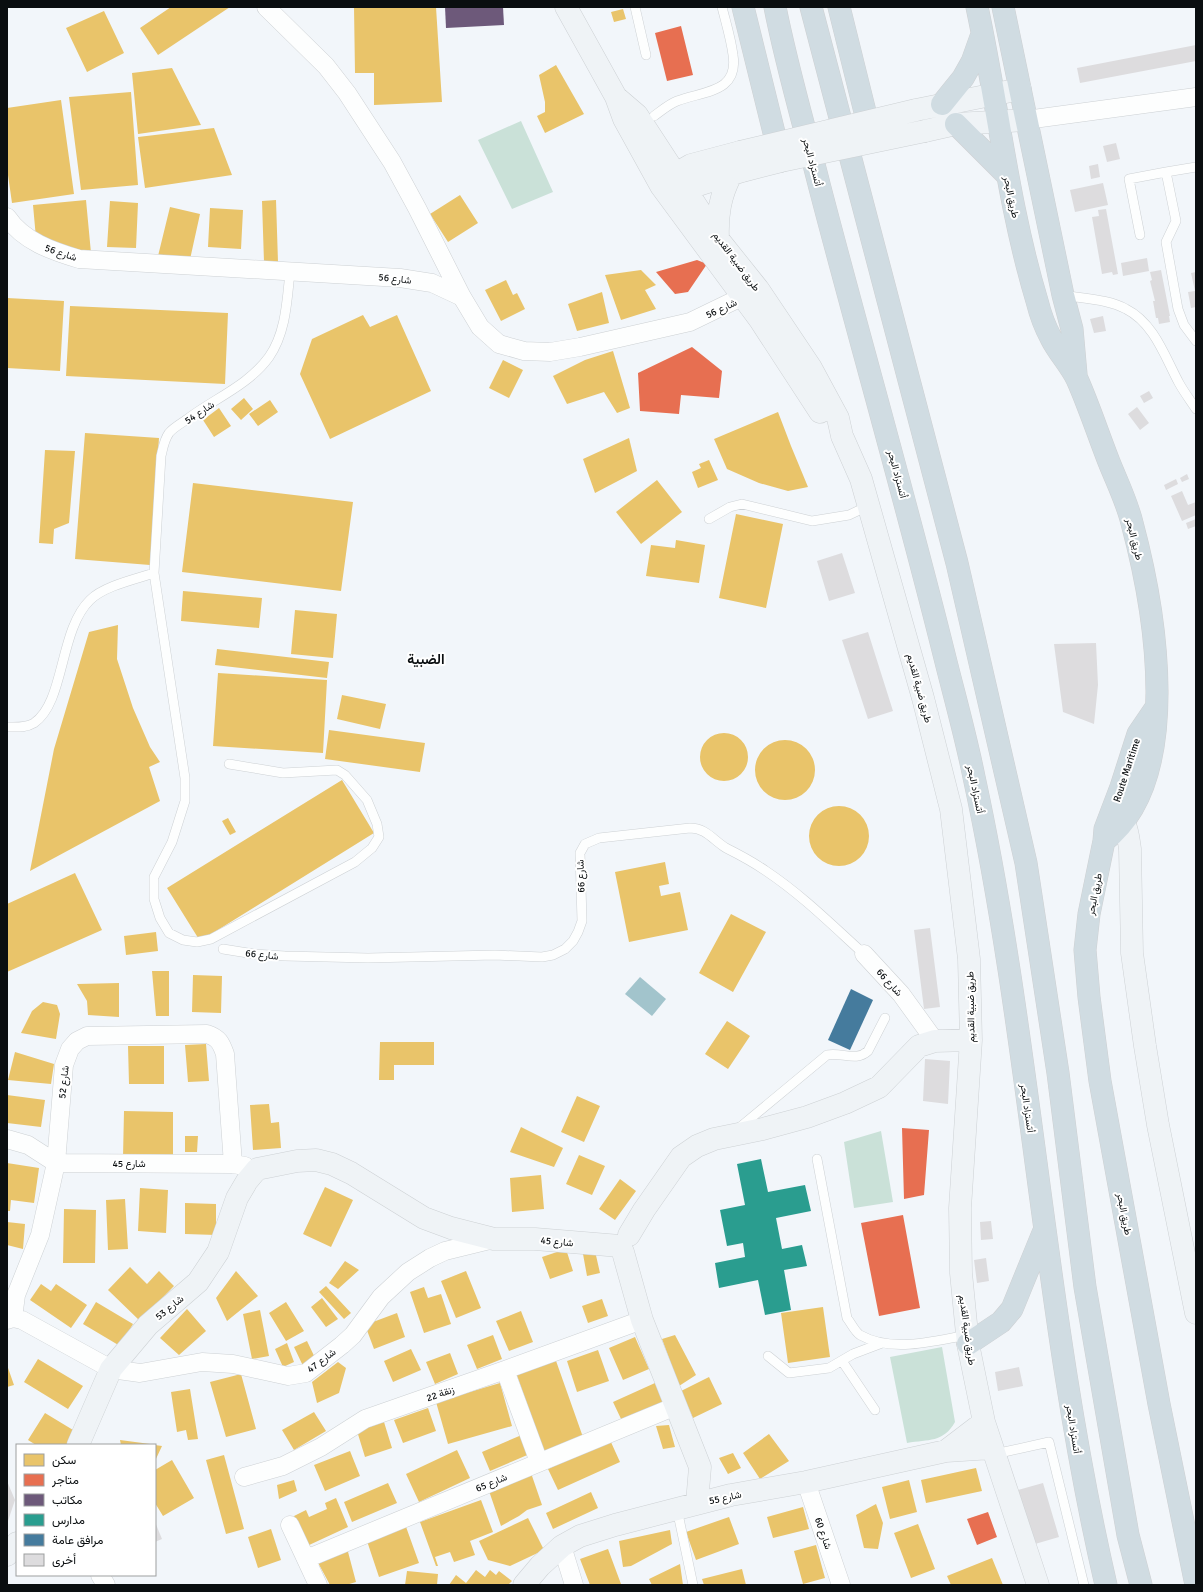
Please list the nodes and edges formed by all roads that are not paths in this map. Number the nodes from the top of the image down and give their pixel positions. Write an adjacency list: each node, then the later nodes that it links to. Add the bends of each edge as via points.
1 (266, 7): 35 (street, via 326,66 347,93 392,162)
2 (566, 7): 28 (street, طريق ضبية القديم, via 616,97 637,115)
3 (635, 7): 12 (lane)
4 (722, 7): 17 (lane, via 734,56 733,75 714,90 677,101)
5 (743, 7): 23 (highway)
6 (775, 7): 60 (highway, أتستراد البحر, via 835,246 916,540 974,773 997,888)
7 (811, 7): 99 (highway, via 957,562 1026,863 1058,1073 1085,1287 1128,1535)
8 (839, 7): 19 (highway)
9 (977, 7): 11 (highway, طريق البحر)
10 (1004, 7): 13 (highway, طريق البحر)
11 (983, 33): 14 (highway, طريق البحر); 16 (highway, via 963,78)
12 (646, 55)
13 (1020, 89): 14 (street); 18 (highway, طريق البحر)
14 (993, 94): 16 (street); 20 (highway, طريق البحر)
15 (1196, 97): 18 (street)
16 (942, 104): 19 (street, bridge)
17 (654, 116)
18 (1026, 120): 20 (street); 34 (highway, طريق البحر)
19 (867, 121): 22 (highway); 23 (street, bridge)
20 (998, 122): 21 (street); 27 (highway, طريق البحر)
21 (956, 124): 22 (street, bridge); 27 (highway)
22 (873, 142): 23 (street, bridge)
23 (779, 152): 24 (street, bridge)
24 (738, 166): 28 (street, via 691,165); 31 (street, via 725,187 718,209)
25 (1196, 167): 26 (lane)
26 (1166, 172): 30 (lane, via 1129,179); 37 (lane, via 1176,221 1166,242 1178,309 1184,325)
27 (1007, 174): 36 (highway, طريق البحر)
28 (673, 187): 31 (street, طريق ضبية القديم); 33 (street, طريق ضبية القديم)
29 (9, 224): 32 (street, شارع 56, via 44,247 79,259)
30 (1140, 235)
31 (718, 238): 33 (street, طريق ضبية القديم)
32 (290, 272): 35 (street, شارع 56, via 400,278 432,283); 42 (lane, شارع 54, via 286,308 278,340 269,357 236,387 192,415 165,440 161,456)
33 (751, 293): 35 (street, شارع 56, via 690,322 550,352 524,351 499,344 480,327); 40 (street, طريق ضبية القديم, via 811,368 838,418 842,436 852,457)
34 (1063, 295): 36 (highway); 38 (highway, طريق البحر, via 1072,329); 39 (lane, via 1112,303 1143,320)
35 (462, 297)
36 (1037, 301): 38 (highway, طريق البحر, via 1050,337)
37 (1196, 341)
38 (1076, 377): 43 (highway, طريق البحر, via 1132,521 1150,607 1158,691)
39 (1196, 409)
40 (868, 506): 41 (lane, via 849,515 812,521 742,504 730,507); 52 (street, طريق ضبية القديم, via 923,698 951,809 969,959)
41 (709, 519)
42 (154, 573): 44 (lane, via 116,585 90,600 68,640 47,707 32,724); 46 (lane, شارع 54, via 185,778 185,801 172,842 154,877 154,899 160,918 169,933 183,940 197,942 218,935 355,862 372,848 379,837 377,824 367,800 345,775 337,770 283,773)
43 (1156, 710): 45 (highway, Route Maritime, via 1138,734); 47 (highway, Route Maritime)
44 (7, 727)
45 (1127, 763): 47 (highway); 48 (highway, Route Maritime)
46 (229, 764)
47 (1150, 767): 48 (highway, Route Maritime, via 1135,805)
48 (1119, 817): 64 (street, via 1130,849 1132,953 1145,1046); 100 (highway, طريق البحر, via 1115,833 1104,841 1089,914 1085,950 1089,997 1100,1081 1159,1404)
49 (224, 949): 50 (lane, شارع 66, via 285,956 368,958 553,955 573,941 582,921 579,859 581,848 585,844 605,837 696,828 707,832 726,848 767,871 810,903)
50 (864, 954): 53 (street, شارع 66, via 901,994)
51 (885, 1018): 54 (lane, via 868,1051 863,1055 827,1055)
52 (971, 1040): 53 (street); 66 (street, طريق ضبية القديم, via 960,1208 961,1273)
53 (936, 1041): 54 (street, via 919,1046 879,1087 845,1103 807,1117)
54 (730, 1135): 62 (street, via 697,1146 681,1157 644,1210)
55 (7, 1139): 57 (street, via 28,1145)
56 (817, 1159): 67 (lane, via 847,1318 859,1334)
57 (56, 1163): 58 (street, شارع 45); 58 (street, شارع 52, via 64,1065 70,1049 77,1041 86,1036 207,1034 221,1042 225,1054); 65 (street, شارع 52, via 40,1235 16,1295)
58 (233, 1164): 59 (street, شارع 45)
59 (257, 1169): 61 (street, شارع 45, via 298,1161 316,1160 332,1164 351,1172 424,1218); 70 (street, شارع 53, via 237,1198 218,1252 202,1277 148,1325)
60 (1044, 1230): 66 (highway, via 1012,1309 1001,1322); 98 (highway, أتستراد البحر, via 1077,1451)
61 (494, 1239): 62 (street, شارع 45); 70 (street, شارع 47, via 445,1252 408,1272 381,1297 353,1335 306,1373 288,1376 233,1364 202,1362 140,1373)
62 (629, 1245): 63 (street)
63 (639, 1310): 71 (street, زنقة 22); 72 (street)
64 (1196, 1313)
65 (10, 1319): 70 (street, via 22,1320)
66 (968, 1339): 67 (lane, via 908,1345); 74 (street, طريق ضبية القديم)
67 (882, 1343): 69 (lane)
68 (768, 1356): 69 (lane, via 789,1373 829,1368)
69 (842, 1361): 73 (lane)
70 (111, 1369): 75 (street, شارع 53)
71 (506, 1370): 78 (street); 80 (street, زنقة 22, via 365,1419 321,1447 283,1466)
72 (676, 1406): 78 (street, شارع 65); 79 (street)
73 (876, 1410)
74 (984, 1422): 76 (street, شارع 55); 77 (street, طريق ضبية القديم)
75 (78, 1444)
76 (946, 1451): 77 (street, شارع 55); 81 (street, شارع 55)
77 (993, 1451): 96 (street, طريق ضبية القديم); 97 (lane, via 1049,1442)
78 (539, 1462): 88 (street, شارع 65)
79 (700, 1467): 82 (street); 83 (street)
80 (244, 1477)
81 (806, 1482): 82 (street, شارع 55); 95 (street, شارع 60)
82 (731, 1495): 83 (street, شارع 55)
83 (687, 1506): 86 (street, شارع 55, via 615,1524 580,1536); 94 (lane)
84 (290, 1524): 88 (street)
85 (16, 1544): 87 (street)
86 (562, 1546): 92 (street, شارع 55); 93 (street)
87 (7, 1554)
88 (306, 1559): 91 (street)
89 (101, 1576): 90 (street)
90 (106, 1585)
91 (318, 1585)
92 (524, 1585)
93 (574, 1585)
94 (693, 1585)
95 (840, 1585)
96 (1038, 1585)
97 (1084, 1585)
98 (1106, 1585)
99 (1141, 1585)
100 (1196, 1585)

